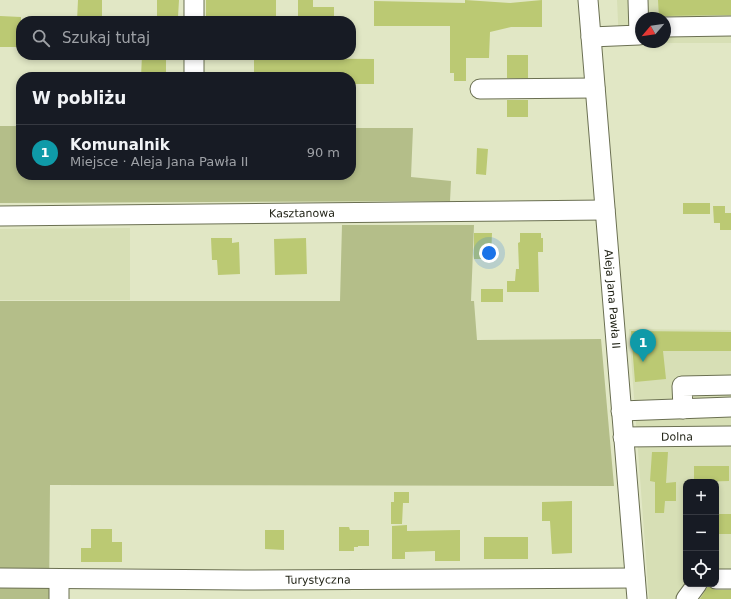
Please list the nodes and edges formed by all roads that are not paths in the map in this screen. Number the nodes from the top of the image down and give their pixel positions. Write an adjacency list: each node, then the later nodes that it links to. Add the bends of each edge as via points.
1 (194, 0): 5 (street)
2 (588, 0): 9 (street, Aleja Jana Pawła II)
3 (638, 0): 4 (street)
4 (639, 12)
5 (194, 16)
6 (731, 26): 7 (street)
7 (671, 28)
8 (635, 35): 9 (street)
9 (591, 37): 12 (street, Aleja Jana Pawła II)
10 (194, 60): 11 (street)
11 (194, 72)
12 (595, 88): 13 (street); 14 (street, Aleja Jana Pawła II)
13 (480, 89)
14 (605, 210): 15 (street, Kasztanowa); 19 (street, Aleja Jana Pawła II)
15 (0, 216)
16 (731, 385): 18 (street, via 682,386)
17 (731, 407): 18 (street)
18 (683, 409): 19 (street)
19 (621, 411): 21 (street, Aleja Jana Pawła II)
20 (731, 436): 21 (street, Dolna)
21 (623, 437): 23 (street, Aleja Jana Pawła II)
22 (0, 578): 24 (street, Turystyczna)
23 (636, 578): 24 (street, Turystyczna); 29 (street, Aleja Jana Pawła II)
24 (59, 579): 28 (street)
25 (719, 579): 26 (street)
26 (731, 579)
27 (695, 587): 30 (street)
28 (59, 599)
29 (637, 599)
30 (686, 599)

